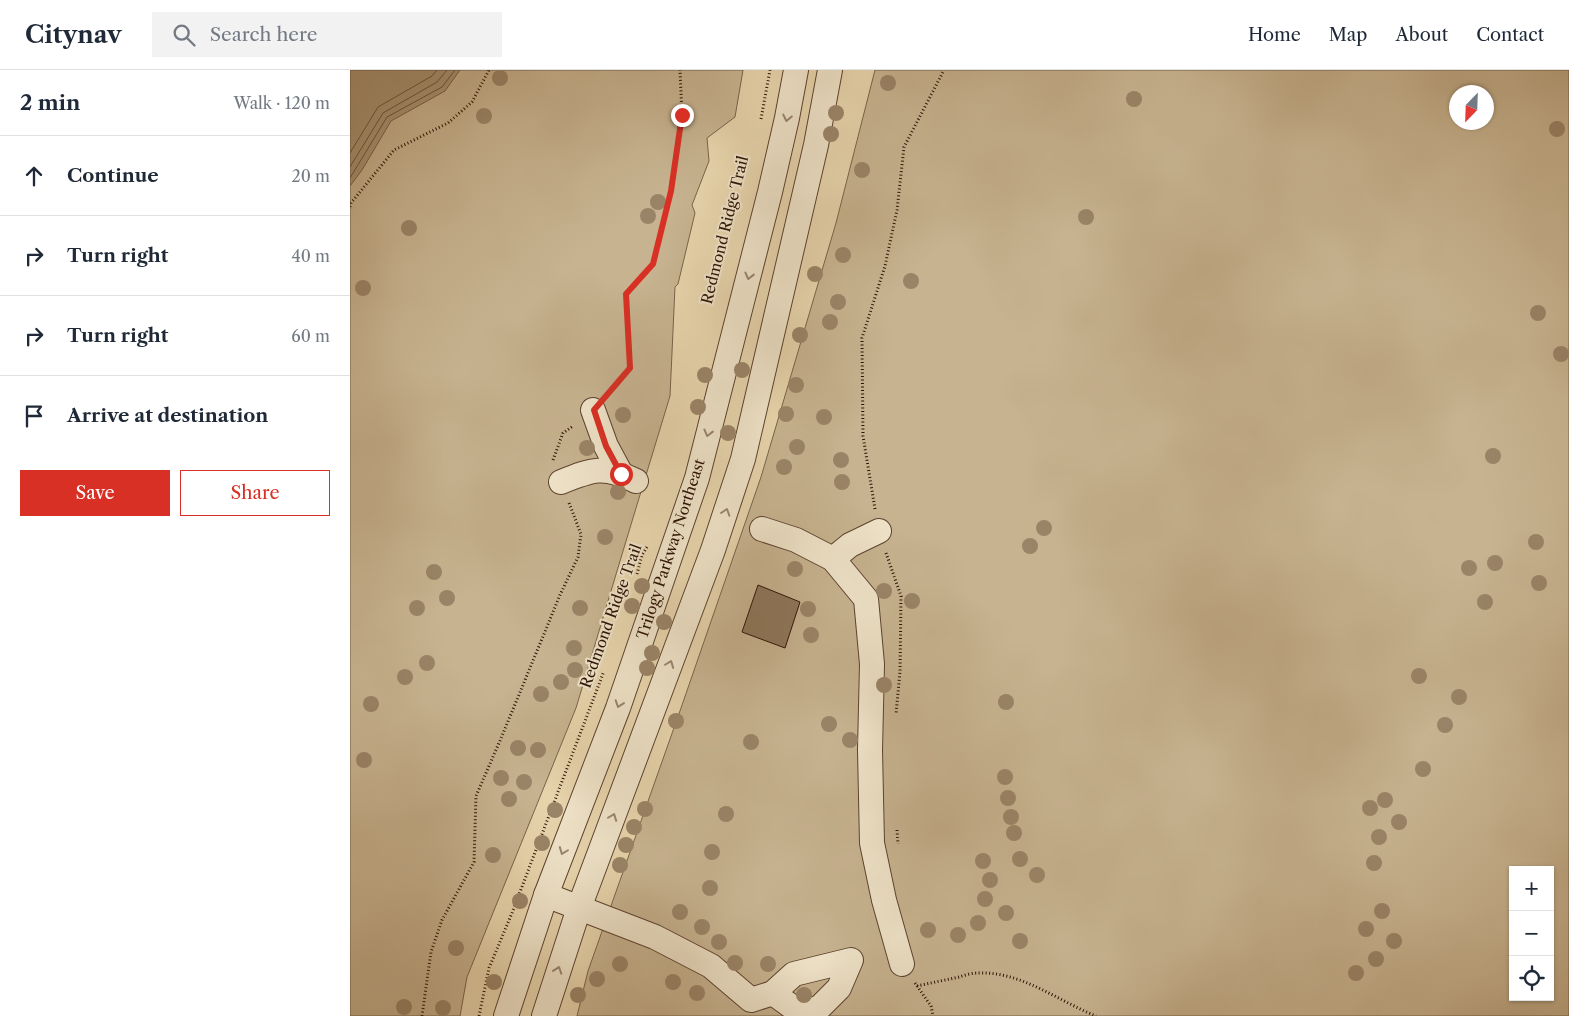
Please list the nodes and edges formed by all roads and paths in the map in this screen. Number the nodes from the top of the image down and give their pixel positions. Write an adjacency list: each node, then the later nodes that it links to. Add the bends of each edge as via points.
1 (489, 70): 7 (path, via 472,102 448,123 394,150)
2 (680, 70): 8 (path, via 682,115 671,191 653,264 626,294 630,368)
3 (770, 70): 6 (path)
4 (796, 70): 16 (street, Trilogy Parkway Northeast, one-way to 16, via 770,192 697,478 618,708)
5 (830, 70): 17 (street, one-way to 5, via 713,550 743,459 816,146)
6 (760, 128)
7 (350, 207)
8 (594, 410): 9 (path, via 563,434 553,459); 9 (street, via 606,446 628,477 601,470)
9 (560, 482): 21 (path, via 581,534 578,557 476,796 474,862 442,920 430,952)
10 (762, 529): 13 (street, via 796,540)
11 (878, 531): 13 (street, via 850,545)
12 (651, 540): 14 (path, Redmond Ridge Trail, via 642,555)
13 (833, 559): 18 (street, via 866,599 872,664 872,843)
14 (635, 583)
15 (605, 667): 22 (path, Redmond Ridge Trail, via 489,968)
16 (546, 895): 17 (street); 23 (street, Trilogy Parkway Northeast)
17 (579, 908): 20 (street, via 655,938 711,966 751,1000); 24 (street, one-way to 17)
18 (902, 964)
19 (917, 986): 25 (path, via 977,973 993,974 1045,990)
20 (773, 993)
21 (422, 1016)
22 (479, 1016)
23 (506, 1016)
24 (544, 1016)
25 (1096, 1016)

